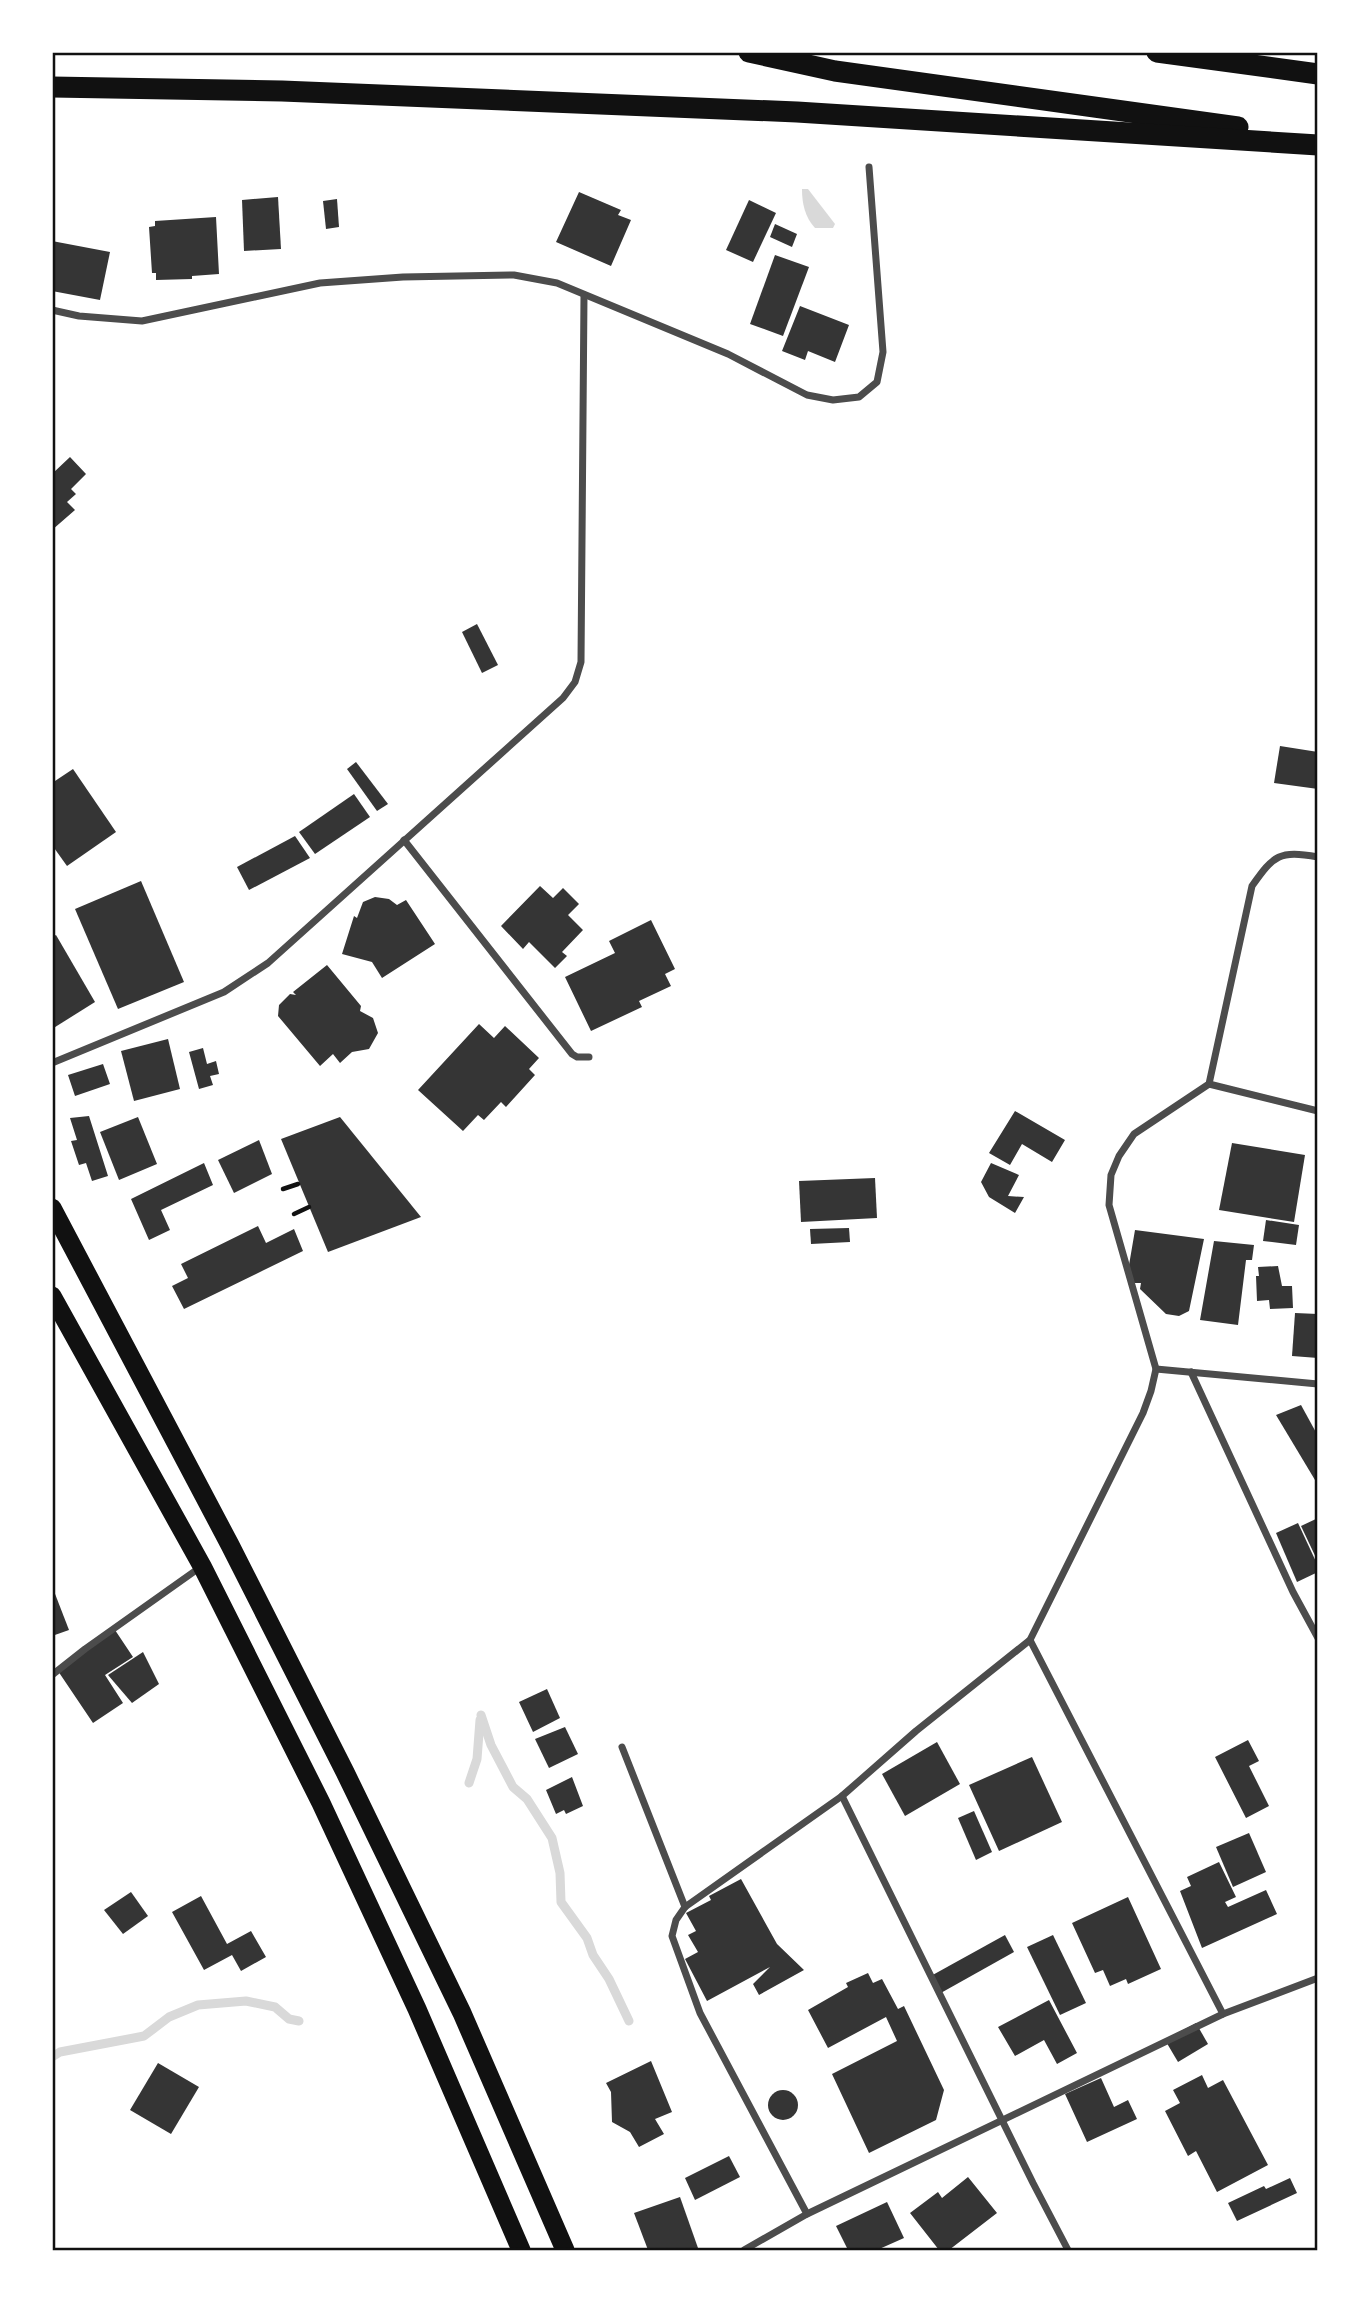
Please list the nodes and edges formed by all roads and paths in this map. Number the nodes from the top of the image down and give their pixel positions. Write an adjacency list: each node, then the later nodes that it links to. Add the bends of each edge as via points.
1 (749, 52): 5 (highway, via 835,71)
2 (1157, 52): 3 (highway)
3 (1318, 74)
4 (52, 87): 6 (highway, via 282,91 783,112)
5 (1318, 138)
6 (1318, 145)
7 (869, 167): 8 (street, via 883,352 877,382 859,397 834,400 807,395 728,354)
8 (584, 295): 9 (street, via 558,283 514,275 403,276 320,283 142,321); 10 (street, via 581,662 575,682 563,698)
9 (52, 310)
10 (404, 840): 12 (street, via 572,1054); 13 (street, via 268,963 224,992)
11 (1318, 857): 14 (street, via 1294,853 1270,861 1252,886)
12 (589, 1057)
13 (52, 1063)
14 (1209, 1084): 15 (street); 22 (street, via 1134,1134 1111,1175 1110,1205)
15 (1318, 1111)
16 (298, 1184): 17 (path)
17 (284, 1189)
18 (52, 1208): 37 (highway, via 351,1784 462,2013)
19 (309, 1208): 20 (path)
20 (294, 1214)
21 (52, 1296): 25 (highway)
22 (1156, 1369): 23 (street); 27 (street, via 1143,1413)
23 (1191, 1372): 24 (street); 26 (street)
24 (1318, 1384)
25 (202, 1566): 28 (street); 36 (highway, via 321,1803)
26 (1318, 1638)
27 (1030, 1640): 30 (street); 33 (street)
28 (52, 1675)
29 (622, 1747): 31 (street)
30 (842, 1796): 31 (street); 34 (street)
31 (685, 1907): 35 (street, via 672,1936 700,2013)
32 (1318, 1978): 33 (street)
33 (1223, 2014): 34 (street)
34 (1003, 2120): 35 (street); 39 (street)
35 (807, 2214): 38 (street)
36 (521, 2250)
37 (565, 2250)
38 (744, 2250)
39 (1068, 2250)

